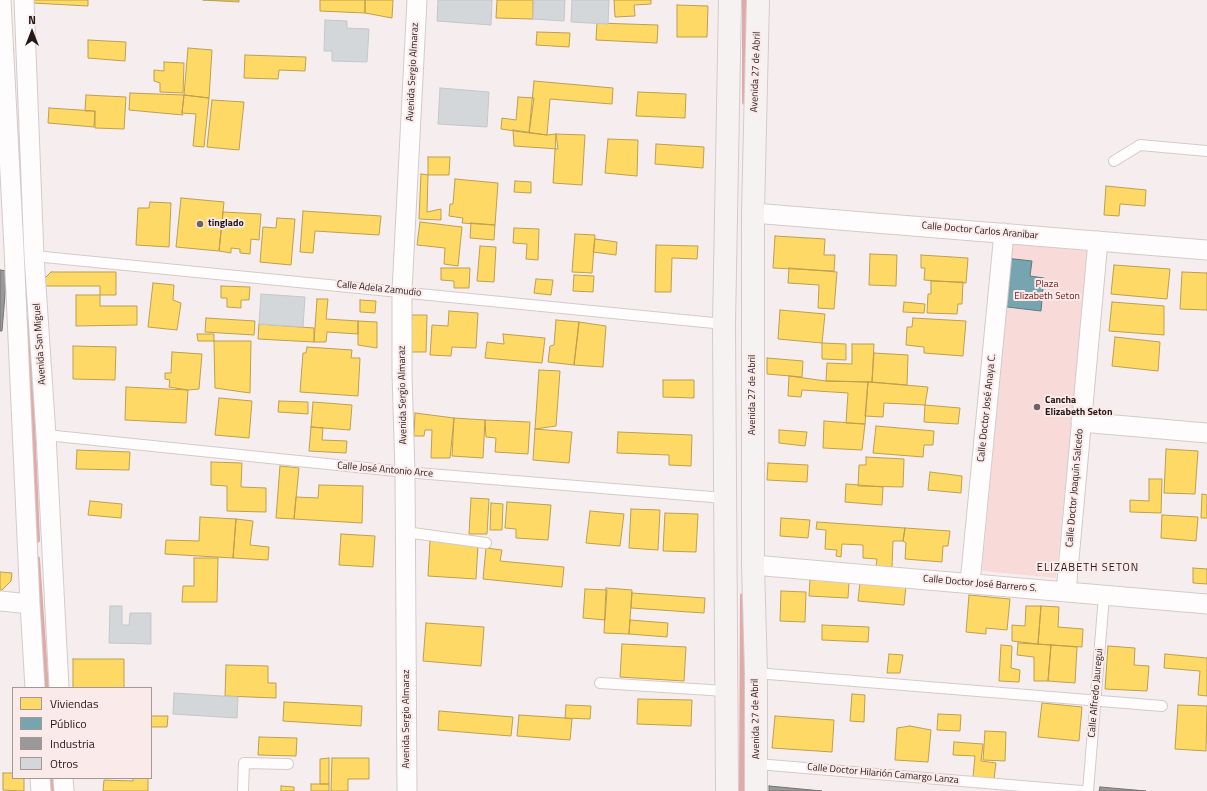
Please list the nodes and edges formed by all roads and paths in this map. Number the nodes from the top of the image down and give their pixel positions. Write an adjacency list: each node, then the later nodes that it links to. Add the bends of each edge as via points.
1 (1, 0): 27 (street, Avenida San Miguel)
2 (24, 0): 12 (street, Avenida San Miguel)
3 (417, 0): 13 (street, Avenida Sergio Almaraz)
4 (730, 0): 14 (street)
5 (758, 0): 8 (street, Avenida 27 de Abril)
6 (1207, 151): 7 (lane, via 1140,145)
7 (1114, 161)
8 (753, 213): 9 (street, Calle Doctor Carlos Aranibar); 22 (street, Avenida 27 de Abril)
9 (1004, 233): 10 (street, Calle Doctor Carlos Aranibar); 23 (street, Calle Doctor José Anaya C.)
10 (1098, 241): 11 (street, Calle Doctor Carlos Aranibar); 15 (street, Calle Doctor Joaquín Salcedo)
11 (1207, 250)
12 (34, 256): 13 (lane, Calle Adela Zamudio); 17 (street, Avenida San Miguel)
13 (402, 291): 14 (lane, Calle Adela Zamudio); 18 (street, Avenida Sergio Almaraz)
14 (724, 324): 19 (street)
15 (1081, 422): 16 (street); 24 (street, Calle Doctor Joaquín Salcedo)
16 (1207, 433)
17 (46, 435): 18 (lane, Calle José Antonio Arce); 32 (street, Avenida San Miguel)
18 (405, 472): 19 (lane, Calle José Antonio Arce); 20 (street, Avenida Sergio Almaraz)
19 (724, 498): 33 (street)
20 (405, 532): 21 (lane); 43 (street, Avenida Sergio Almaraz)
21 (486, 543)
22 (753, 565): 23 (street, Calle Doctor José Barrero S.); 29 (street, Avenida 27 de Abril)
23 (970, 583): 24 (street, Calle Doctor José Barrero S.)
24 (1066, 592): 25 (street, Calle Doctor José Barrero S.)
25 (1104, 596): 28 (street, Calle Doctor José Barrero S.); 34 (lane, Calle Alfredo Jauregui)
26 (0, 602): 27 (street)
27 (30, 604): 31 (street, Avenida San Miguel)
28 (1207, 604)
29 (756, 673): 34 (lane); 37 (street, Avenida 27 de Abril)
30 (600, 683): 33 (lane)
31 (35, 687)
32 (59, 687)
33 (726, 691): 44 (street)
34 (1095, 700): 35 (lane); 47 (lane, Calle Alfredo Jauregui)
35 (1162, 706)
36 (288, 764): 42 (lane, via 244,763)
37 (757, 764): 45 (street, Avenida 27 de Abril); 46 (lane, Calle Doctor Hilarión Camargo Lanza)
38 (40, 779): 40 (street)
39 (63, 779): 41 (street)
40 (41, 791)
41 (64, 791)
42 (243, 791)
43 (407, 791)
44 (727, 791)
45 (756, 791)
46 (1082, 791)
47 (1088, 791)

